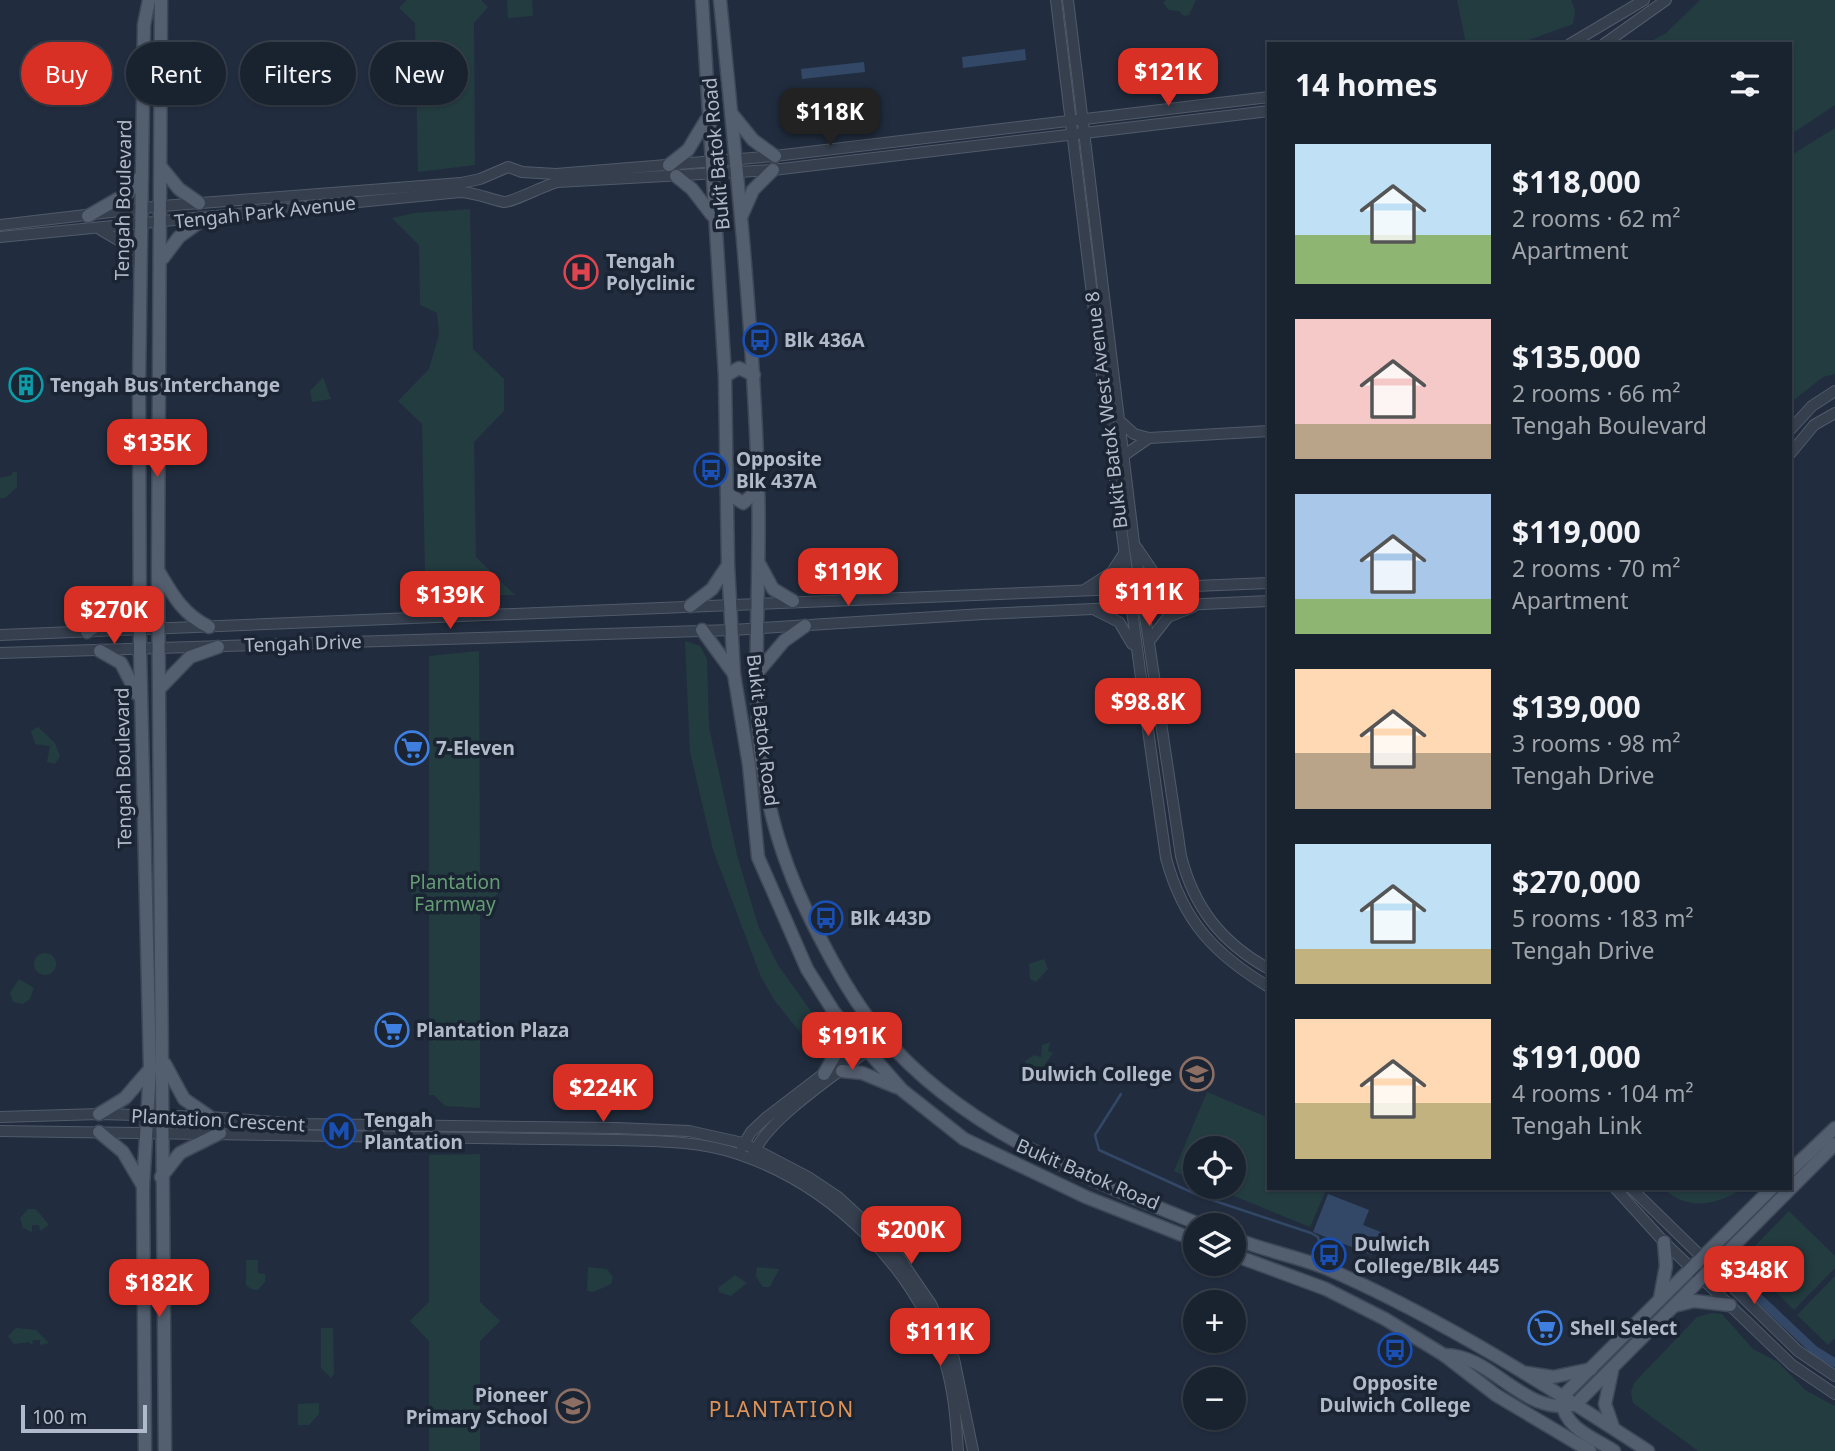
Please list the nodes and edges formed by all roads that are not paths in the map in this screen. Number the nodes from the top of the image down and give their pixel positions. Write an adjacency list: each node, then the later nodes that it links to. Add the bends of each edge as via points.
1 (149, 0): 26 (main road, Tengah Boulevard, via 144,25)
2 (161, 0): 20 (main road, Tengah Boulevard)
3 (702, 0): 14 (main road, Bukit Batok Road)
4 (720, 0): 13 (main road, Bukit Batok Road)
5 (1056, 0): 15 (street, Bukit Batok West Avenue 8)
6 (1068, 0): 15 (street, Bukit Batok West Avenue 8)
7 (1644, 0): 9 (street)
8 (1666, 0): 10 (street)
9 (1573, 42)
10 (1607, 42)
11 (1267, 97): 15 (street)
12 (1267, 111): 16 (street)
13 (732, 113): 18 (main road, via 753,140); 19 (main road, Bukit Batok Road)
14 (707, 116): 21 (main road, Bukit Batok Road); 22 (main road)
15 (1078, 120): 16 (street, Bukit Batok West Avenue 8); 17 (street, Bukit Batok West Avenue 8); 18 (street)
16 (1086, 134): 17 (street); 46 (street, Bukit Batok West Avenue 8)
17 (1074, 136): 23 (street); 56 (street, Bukit Batok West Avenue 8)
18 (775, 156): 19 (street)
19 (736, 159): 21 (street); 25 (main road, Bukit Batok Road)
20 (161, 167): 28 (main road, via 178,189); 29 (main road, Tengah Boulevard)
21 (710, 168): 22 (street, Tengah Park Avenue); 25 (street); 34 (main road, Bukit Batok Road)
22 (673, 170): 24 (street, Tengah Park Avenue); 27 (street, Tengah Park Avenue, via 557,182); 34 (main road)
23 (774, 170): 25 (street); 33 (main road, via 752,190)
24 (523, 172): 27 (street); 28 (street, Tengah Park Avenue, via 508,167 461,183)
25 (737, 173): 33 (main road, Bukit Batok Road)
26 (142, 176): 30 (main road, Tengah Boulevard); 31 (main road, via 128,193)
27 (526, 192): 32 (street, Tengah Park Avenue, via 505,202 460,192)
28 (199, 203): 29 (street, Tengah Park Avenue)
29 (162, 206): 30 (street, Tengah Park Avenue); 35 (main road, Tengah Boulevard)
30 (142, 208): 31 (street, Tengah Park Avenue); 36 (main road, Tengah Boulevard)
31 (88, 216): 37 (street, Tengah Park Avenue)
32 (205, 218): 35 (street, Tengah Park Avenue); 40 (main road, via 168,248)
33 (741, 218): 42 (main road, Bukit Batok Road)
34 (714, 219): 43 (main road, Bukit Batok Road)
35 (162, 222): 36 (street, Tengah Park Avenue); 40 (main road, Tengah Boulevard)
36 (142, 223): 38 (street, Tengah Park Avenue); 41 (main road, Tengah Boulevard)
37 (0, 225)
38 (99, 229): 39 (street, Tengah Park Avenue); 41 (street, via 125,244)
39 (0, 237)
40 (162, 261): 58 (main road, Tengah Boulevard)
41 (142, 270): 60 (main road, Tengah Boulevard)
42 (754, 375): 43 (main road, via 739,369); 52 (main road, Bukit Batok Road)
43 (725, 376): 53 (main road, Bukit Batok Road)
44 (1835, 391): 47 (street, via 1812,406)
45 (1835, 413): 50 (street, via 1814,425)
46 (1122, 423): 49 (street, via 1134,434); 51 (street, Bukit Batok West Avenue 8)
47 (1792, 428)
48 (1267, 430): 49 (street)
49 (1149, 438): 51 (street)
50 (1792, 452)
51 (1126, 454): 54 (street, Bukit Batok West Avenue 8)
52 (758, 490): 53 (main road, via 743,503); 55 (main road, Bukit Batok Road)
53 (727, 493): 57 (main road, Bukit Batok Road)
54 (1134, 543): 61 (street, via 1154,573); 62 (street, Bukit Batok West Avenue 8)
55 (757, 555): 65 (main road, via 768,583); 67 (main road, Bukit Batok Road)
56 (1123, 555): 63 (street, Bukit Batok West Avenue 8); 64 (street, via 1112,572)
57 (728, 565): 69 (main road, Bukit Batok Road); 70 (main road, via 712,589)
58 (159, 572): 75 (main road, via 191,618); 76 (main road, Tengah Boulevard)
59 (1267, 583): 61 (street, Tengah Drive)
60 (141, 584): 78 (main road, Tengah Boulevard); 81 (main road, via 132,600)
61 (1180, 586): 62 (street, Tengah Drive)
62 (1141, 588): 63 (street, Tengah Drive); 71 (street, Bukit Batok West Avenue 8)
63 (1128, 589): 64 (street, Tengah Drive); 72 (street, Bukit Batok West Avenue 8)
64 (1083, 591): 65 (street, Tengah Drive)
65 (793, 601): 67 (street, Tengah Drive)
66 (1267, 601): 68 (street, Tengah Drive)
67 (756, 603): 69 (street, Tengah Drive); 77 (main road, Bukit Batok Road)
68 (1203, 603): 71 (street, Tengah Drive); 83 (street, via 1168,617)
69 (732, 605): 70 (street, Tengah Drive); 80 (main road, Bukit Batok Road)
70 (690, 606): 75 (street, Tengah Drive)
71 (1144, 606): 72 (street, Tengah Drive); 83 (street, Bukit Batok West Avenue 8)
72 (1130, 607): 73 (street, Tengah Drive); 89 (street, Bukit Batok West Avenue 8)
73 (1092, 609): 74 (street, Tengah Drive); 89 (street, via 1119,622)
74 (805, 626): 77 (street, Tengah Drive); 90 (main road, via 783,641)
75 (209, 627): 76 (street, Tengah Drive)
76 (159, 629): 78 (street, Tengah Drive); 85 (main road, Tengah Boulevard)
77 (756, 629): 80 (street, Tengah Drive); 90 (main road, Bukit Batok Road)
78 (140, 630): 81 (street, Tengah Drive); 86 (main road, Tengah Boulevard)
79 (702, 630): 80 (street, Tengah Drive); 84 (street, Tengah Drive); 91 (main road)
80 (733, 630): 91 (main road, Bukit Batok Road)
81 (87, 632): 82 (street, Tengah Drive)
82 (0, 635)
83 (1150, 640): 94 (street, Bukit Batok West Avenue 8, via 1185,873 1202,909 1222,935)
84 (218, 647): 85 (street, Tengah Drive); 92 (main road, via 190,657)
85 (159, 649): 86 (street, Tengah Drive); 92 (main road, Tengah Boulevard)
86 (140, 650): 87 (street, Tengah Drive); 93 (main road, Tengah Boulevard)
87 (100, 651): 88 (street, Tengah Drive); 93 (main road, via 121,663)
88 (0, 653)
89 (1137, 654): 95 (street, Bukit Batok West Avenue 8, via 1172,882 1205,938 1230,963)
90 (757, 673): 97 (main road, Bukit Batok Road, via 760,740 781,852 828,953)
91 (734, 674): 96 (main road, Bukit Batok Road, via 758,857 801,957)
92 (160, 688): 99 (main road, Tengah Boulevard)
93 (141, 704): 100 (main road, Tengah Boulevard)
94 (1267, 969)
95 (1267, 986)
96 (844, 1024): 98 (main road, Bukit Batok Road); 102 (main road, via 839,1048)
97 (881, 1035): 98 (street); 128 (main road, Bukit Batok Road, via 936,1088 1009,1139 1094,1182)
98 (864, 1049): 101 (street); 102 (street); 103 (main road, Bukit Batok Road)
99 (163, 1061): 106 (main road, Tengah Boulevard); 108 (main road, via 184,1100)
100 (150, 1069): 104 (main road, via 125,1098); 105 (main road, Tengah Boulevard)
101 (842, 1071): 103 (main road, via 874,1077); 119 (street, via 778,1121)
102 (824, 1074): 118 (street, via 766,1117)
103 (902, 1090): 129 (main road, Bukit Batok Road, via 964,1139 1086,1197)
104 (99, 1114): 105 (street, Plantation Crescent); 107 (street, Plantation Crescent)
105 (147, 1116): 106 (street, Plantation Crescent); 114 (main road, Tengah Boulevard)
106 (162, 1116): 108 (street, Plantation Crescent); 113 (main road, Tengah Boulevard)
107 (0, 1117)
108 (210, 1117): 109 (street, Plantation Crescent, via 300,1124)
109 (616, 1128): 116 (street); 118 (street, Plantation Crescent, via 689,1131)
110 (1835, 1128): 120 (main road)
111 (0, 1131): 112 (street, Plantation Crescent)
112 (99, 1132): 114 (street, Plantation Crescent); 122 (main road, via 123,1152)
113 (162, 1132): 114 (street, Plantation Crescent); 115 (street, Plantation Crescent); 121 (main road, Tengah Boulevard)
114 (146, 1133): 122 (main road, Tengah Boulevard)
115 (220, 1133): 116 (street, Plantation Crescent); 121 (main road, via 180,1153)
116 (617, 1140): 118 (street, Plantation Crescent)
117 (1835, 1143): 123 (main road)
118 (741, 1149): 119 (street, Plantation Crescent)
119 (753, 1154): 150 (street, Plantation Crescent, via 858,1227 906,1284 944,1361); 151 (street, Plantation Crescent, via 838,1197 892,1247 943,1330)
120 (1792, 1169)
121 (161, 1178): 149 (main road, Tengah Boulevard)
122 (143, 1187): 148 (main road, Tengah Boulevard)
123 (1792, 1187)
124 (1617, 1190): 131 (street)
125 (1633, 1190): 132 (street)
126 (1770, 1190): 132 (main road)
127 (1789, 1190): 135 (main road)
128 (1183, 1218)
129 (1183, 1235)
130 (1246, 1242): 143 (main road, via 1331,1270)
131 (1664, 1242): 134 (street); 137 (main road, via 1666,1266)
132 (1701, 1257): 134 (main road); 135 (street)
133 (1246, 1259): 140 (main road, via 1326,1289)
134 (1691, 1267): 136 (street); 137 (main road)
135 (1712, 1268): 136 (main road); 144 (street, via 1798,1351)
136 (1702, 1277): 138 (street); 139 (main road)
137 (1660, 1299): 142 (main road)
138 (1730, 1305): 139 (main road, via 1693,1301); 145 (street, via 1793,1365)
139 (1674, 1306): 141 (main road)
140 (1444, 1356): 146 (main road, via 1463,1357 1546,1407); 152 (main road, via 1496,1395)
141 (1615, 1364): 146 (main road); 147 (main road, via 1605,1404)
142 (1591, 1369): 143 (main road, via 1553,1377); 146 (main road)
143 (1519, 1372): 146 (main road)
144 (1835, 1376)
145 (1835, 1394)
146 (1567, 1403): 147 (main road); 153 (main road, via 1576,1429)
147 (1613, 1428): 154 (main road)
148 (145, 1451)
149 (165, 1451)
150 (958, 1451)
151 (972, 1451)
152 (1590, 1451)
153 (1614, 1451)
154 (1648, 1451)

